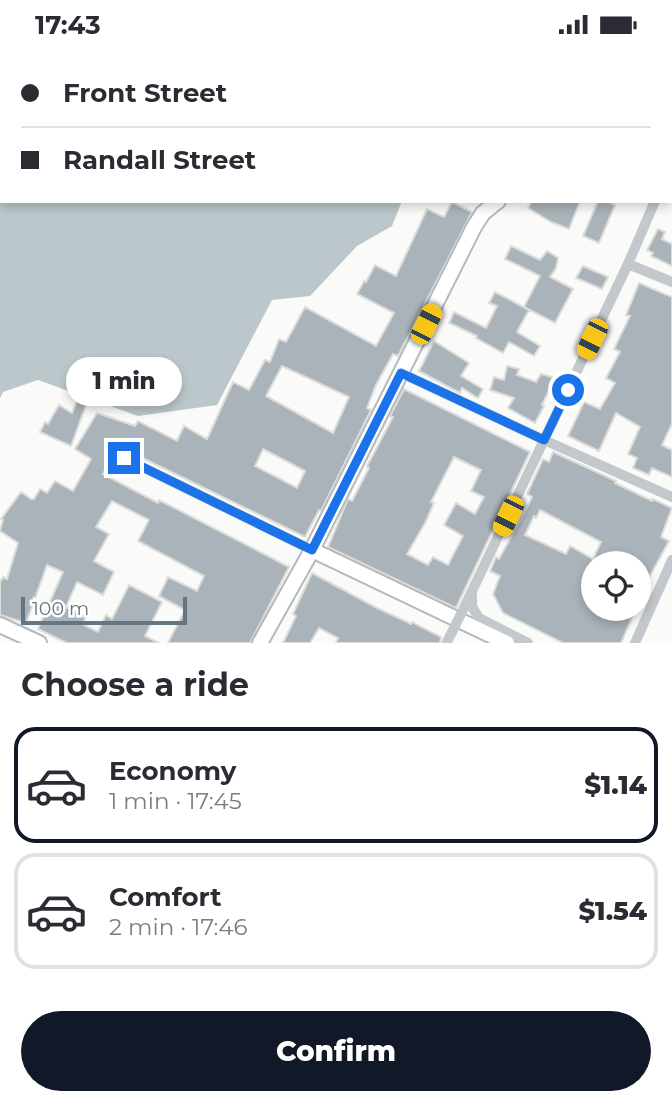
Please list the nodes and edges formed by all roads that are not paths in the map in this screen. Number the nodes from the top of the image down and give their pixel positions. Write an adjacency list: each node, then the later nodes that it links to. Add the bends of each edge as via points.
1 (496, 203): 5 (street, via 474,227)
2 (655, 203): 3 (street)
3 (628, 264): 4 (street); 6 (street)
4 (672, 282)
5 (401, 373): 6 (street); 9 (street)
6 (544, 440): 8 (street); 11 (street)
7 (124, 458): 9 (street)
8 (672, 497)
9 (312, 550): 14 (street); 16 (street)
10 (672, 561): 18 (street)
11 (472, 591): 15 (street, bridge); 17 (street, via 472,607 479,618)
12 (0, 625): 13 (street)
13 (39, 643)
14 (260, 643)
15 (447, 643)
16 (507, 643)
17 (528, 643)
18 (635, 643)

